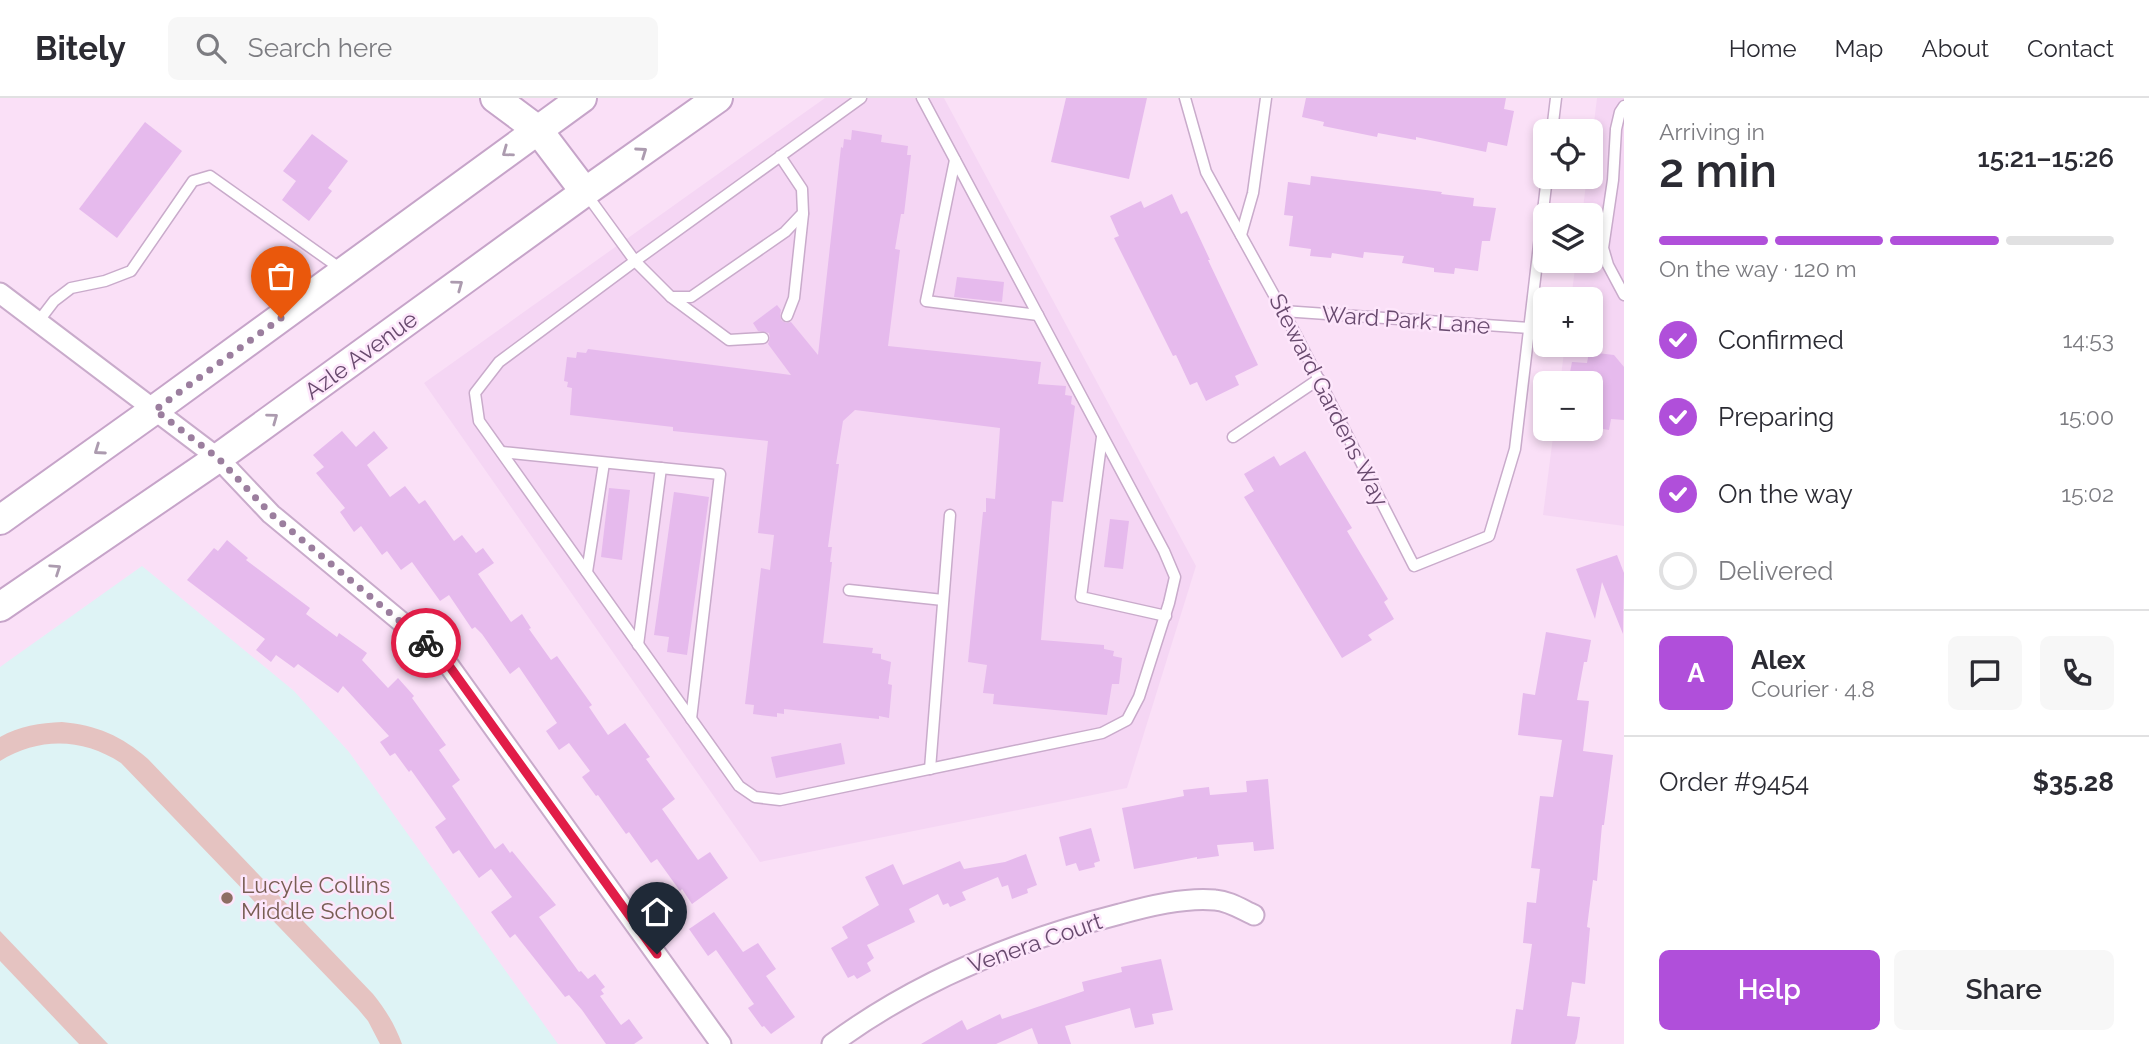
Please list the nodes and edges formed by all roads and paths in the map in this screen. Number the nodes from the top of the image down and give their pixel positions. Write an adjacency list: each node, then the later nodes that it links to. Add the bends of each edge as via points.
1 (495, 98): 11 (main road)
2 (582, 98): 11 (main road)
3 (719, 98): 15 (main road, Azle Avenue, one-way to 3)
4 (861, 98): 12 (lane)
5 (922, 98): 13 (lane)
6 (1185, 98): 17 (lane, Steward Gardens Way, via 1206,172)
7 (1266, 98): 17 (lane, via 1253,193)
8 (1556, 98): 10 (lane)
9 (1624, 106): 21 (lane, via 1616,129 1603,248)
10 (1553, 119)
11 (538, 130): 15 (main road); 19 (main road, one-way to 19)
12 (780, 156): 16 (lane, via 802,189); 18 (lane)
13 (955, 159): 24 (lane); 24 (lane, via 926,301)
14 (1546, 189): 27 (lane)
15 (585, 192): 18 (lane); 34 (main road, Azle Avenue, one-way to 15)
16 (803, 214): 22 (lane, via 785,232 691,297); 25 (lane, via 794,298)
17 (1241, 235): 23 (lane, Steward Gardens Way)
18 (635, 261): 22 (lane); 33 (lane, via 499,362 475,393 479,421)
19 (344, 272): 26 (lane, via 210,176 193,181 131,271 71,288); 30 (main road)
20 (0, 293): 26 (street)
21 (1624, 295)
22 (671, 297): 28 (lane, via 729,340)
23 (1283, 311): 27 (lane, Ward Park Lane); 29 (lane, Steward Gardens Way)
24 (1038, 315): 31 (lane)
25 (787, 316)
26 (38, 322): 30 (street)
27 (1529, 328): 29 (lane, Steward Gardens Way, via 1515,449 1489,536 1414,566)
28 (763, 338)
29 (1319, 379): 32 (lane)
30 (155, 410): 34 (street); 38 (main road, one-way to 38)
31 (1102, 436): 43 (lane, via 1175,577); 43 (lane, via 1081,597)
32 (1233, 437)
33 (502, 452): 35 (lane); 39 (lane)
34 (218, 458): 42 (main road, Azle Avenue, one-way to 34); 48 (street, via 271,514 450,667)
35 (604, 463): 36 (lane); 39 (lane)
36 (661, 468): 44 (lane); 45 (lane, via 720,474)
37 (950, 515): 41 (lane)
38 (0, 520)
39 (587, 572): 44 (lane)
40 (849, 590): 41 (lane)
41 (943, 600): 46 (lane)
42 (0, 607)
43 (1166, 616): 46 (lane, via 1127,720 1102,733)
44 (638, 645): 45 (lane)
45 (691, 719): 46 (lane, via 738,786 755,797 780,800)
46 (930, 769)
47 (1254, 915): 49 (street, Venera Court, via 1229,903 1193,901 1150,906 1064,928 947,975)
48 (721, 1044)
49 (832, 1044)

